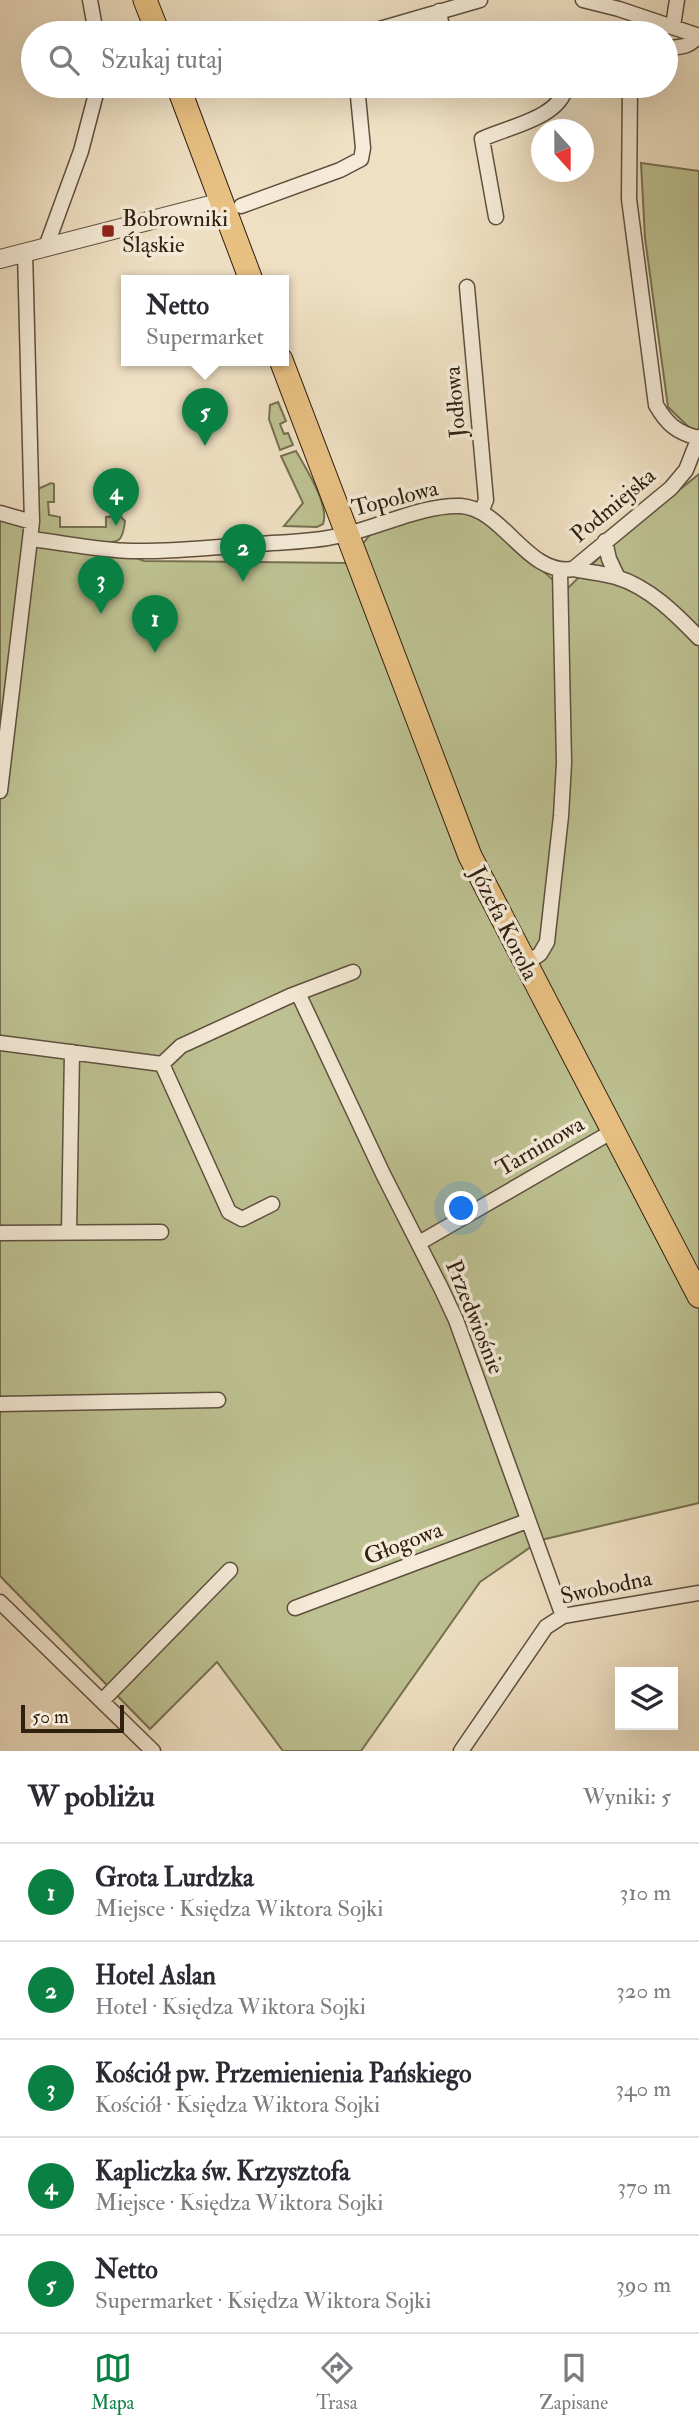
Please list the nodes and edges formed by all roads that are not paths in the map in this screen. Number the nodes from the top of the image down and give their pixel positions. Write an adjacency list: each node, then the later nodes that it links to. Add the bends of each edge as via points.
1 (90, 0): 7 (street)
2 (145, 0): 8 (highway)
3 (480, 0): 6 (street)
4 (583, 0): 11 (street)
5 (677, 0): 12 (street)
6 (439, 11): 9 (street); 10 (street)
7 (94, 21)
8 (153, 21)
9 (406, 21)
10 (441, 21)
11 (656, 21)
12 (674, 21)
13 (678, 28): 14 (street)
14 (698, 36): 15 (street, via 692,44)
15 (678, 47)
16 (95, 98): 23 (street)
17 (183, 98): 21 (highway)
18 (358, 98): 21 (street, via 361,159)
19 (562, 98): 22 (street, via 556,107 527,122 482,139)
20 (630, 98): 29 (street, Podmiejska, via 629,199 656,404 667,423)
21 (232, 204): 23 (street); 26 (highway)
22 (496, 216)
23 (46, 247): 24 (street)
24 (26, 252): 25 (street); 32 (street)
25 (0, 259)
26 (250, 275)
27 (467, 287): 31 (street, Jodłowa, via 486,500)
28 (283, 366): 33 (highway, Józefa Korola)
29 (698, 437): 35 (street, Podmiejska, via 686,470 671,488)
30 (0, 513): 32 (street)
31 (481, 513): 33 (street, Topolowa, via 460,506 442,507); 36 (street, Topolowa, via 545,565)
32 (32, 522): 34 (street)
33 (346, 534): 34 (street, Topolowa, via 143,550); 41 (highway, Józefa Korola, via 470,856)
34 (31, 539): 39 (street)
35 (606, 541): 36 (street, Podmiejska); 37 (street, via 608,559)
36 (566, 570): 37 (street, Topolowa); 41 (street, Podmiejska, via 561,816 547,942 540,954)
37 (618, 578): 38 (street, Topolowa, via 670,609)
38 (699, 638)
39 (2, 744): 40 (street)
40 (0, 791)
41 (525, 964): 47 (highway, Józefa Korola)
42 (353, 972): 43 (street)
43 (298, 993): 46 (street, via 181,1046); 52 (street, Przedwiośnie)
44 (0, 1043): 45 (street)
45 (72, 1052): 46 (street); 49 (street)
46 (162, 1064): 48 (street, via 229,1212 242,1219)
47 (612, 1131): 52 (street, Tarninowa); 53 (highway, Józefa Korola)
48 (272, 1204)
49 (69, 1232): 50 (street); 51 (street)
50 (161, 1232)
51 (0, 1233)
52 (419, 1243): 56 (street, Przedwiośnie, via 456,1320)
53 (699, 1296)
54 (218, 1400): 55 (street)
55 (0, 1404)
56 (527, 1521): 60 (street, Głogowa); 61 (street, Przedwiośnie)
57 (230, 1570): 62 (street)
58 (699, 1593): 61 (street, Swobodna)
59 (0, 1602): 62 (street)
60 (295, 1608)
61 (563, 1616): 63 (street, Swobodna, via 546,1627)
62 (102, 1701): 64 (street)
63 (463, 1750)
64 (153, 1751)

